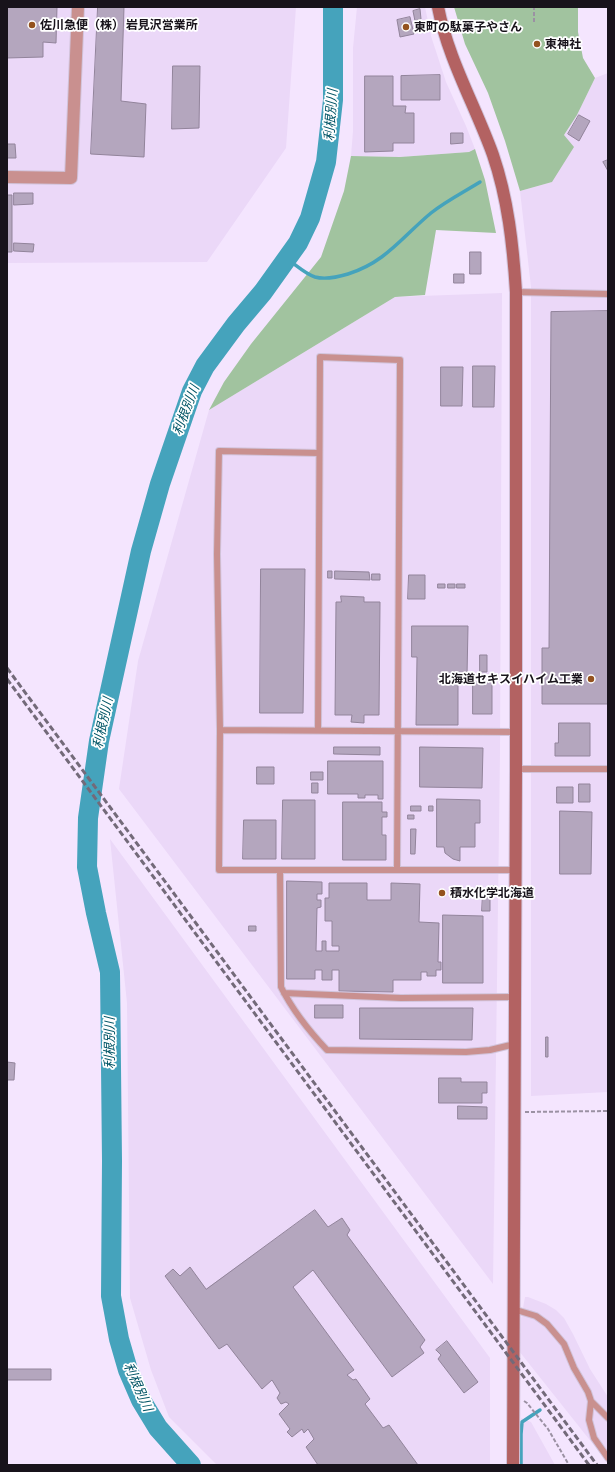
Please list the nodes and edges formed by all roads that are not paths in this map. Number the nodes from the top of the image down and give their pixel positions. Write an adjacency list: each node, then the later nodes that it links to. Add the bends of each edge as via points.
1 (78, 7): 3 (street, via 72,178)
2 (438, 7): 4 (street, via 448,44 493,155 513,244)
3 (7, 177)
4 (516, 292): 5 (lane); 10 (street)
5 (608, 294)
6 (319, 453): 7 (lane, via 219,451 216,554); 8 (lane); 9 (lane, via 320,357 400,360)
7 (220, 730): 8 (lane); 13 (lane, via 219,870)
8 (318, 730): 9 (lane)
9 (398, 731): 10 (lane); 14 (lane)
10 (516, 732): 11 (street)
11 (516, 769): 12 (lane); 15 (street)
12 (608, 769)
13 (280, 870): 14 (lane); 16 (lane, via 281,987)
14 (397, 870): 15 (lane)
15 (515, 870): 17 (street)
16 (284, 993): 17 (lane, via 401,998); 18 (lane, via 288,1002 327,1050 466,1052)
17 (515, 997): 18 (street)
18 (514, 1044): 19 (street)
19 (513, 1309): 20 (lane, via 536,1316 547,1324 564,1344); 23 (street)
20 (591, 1401): 21 (lane); 22 (lane, via 589,1420 594,1438)
21 (608, 1418)
22 (608, 1458)
23 (512, 1465)

